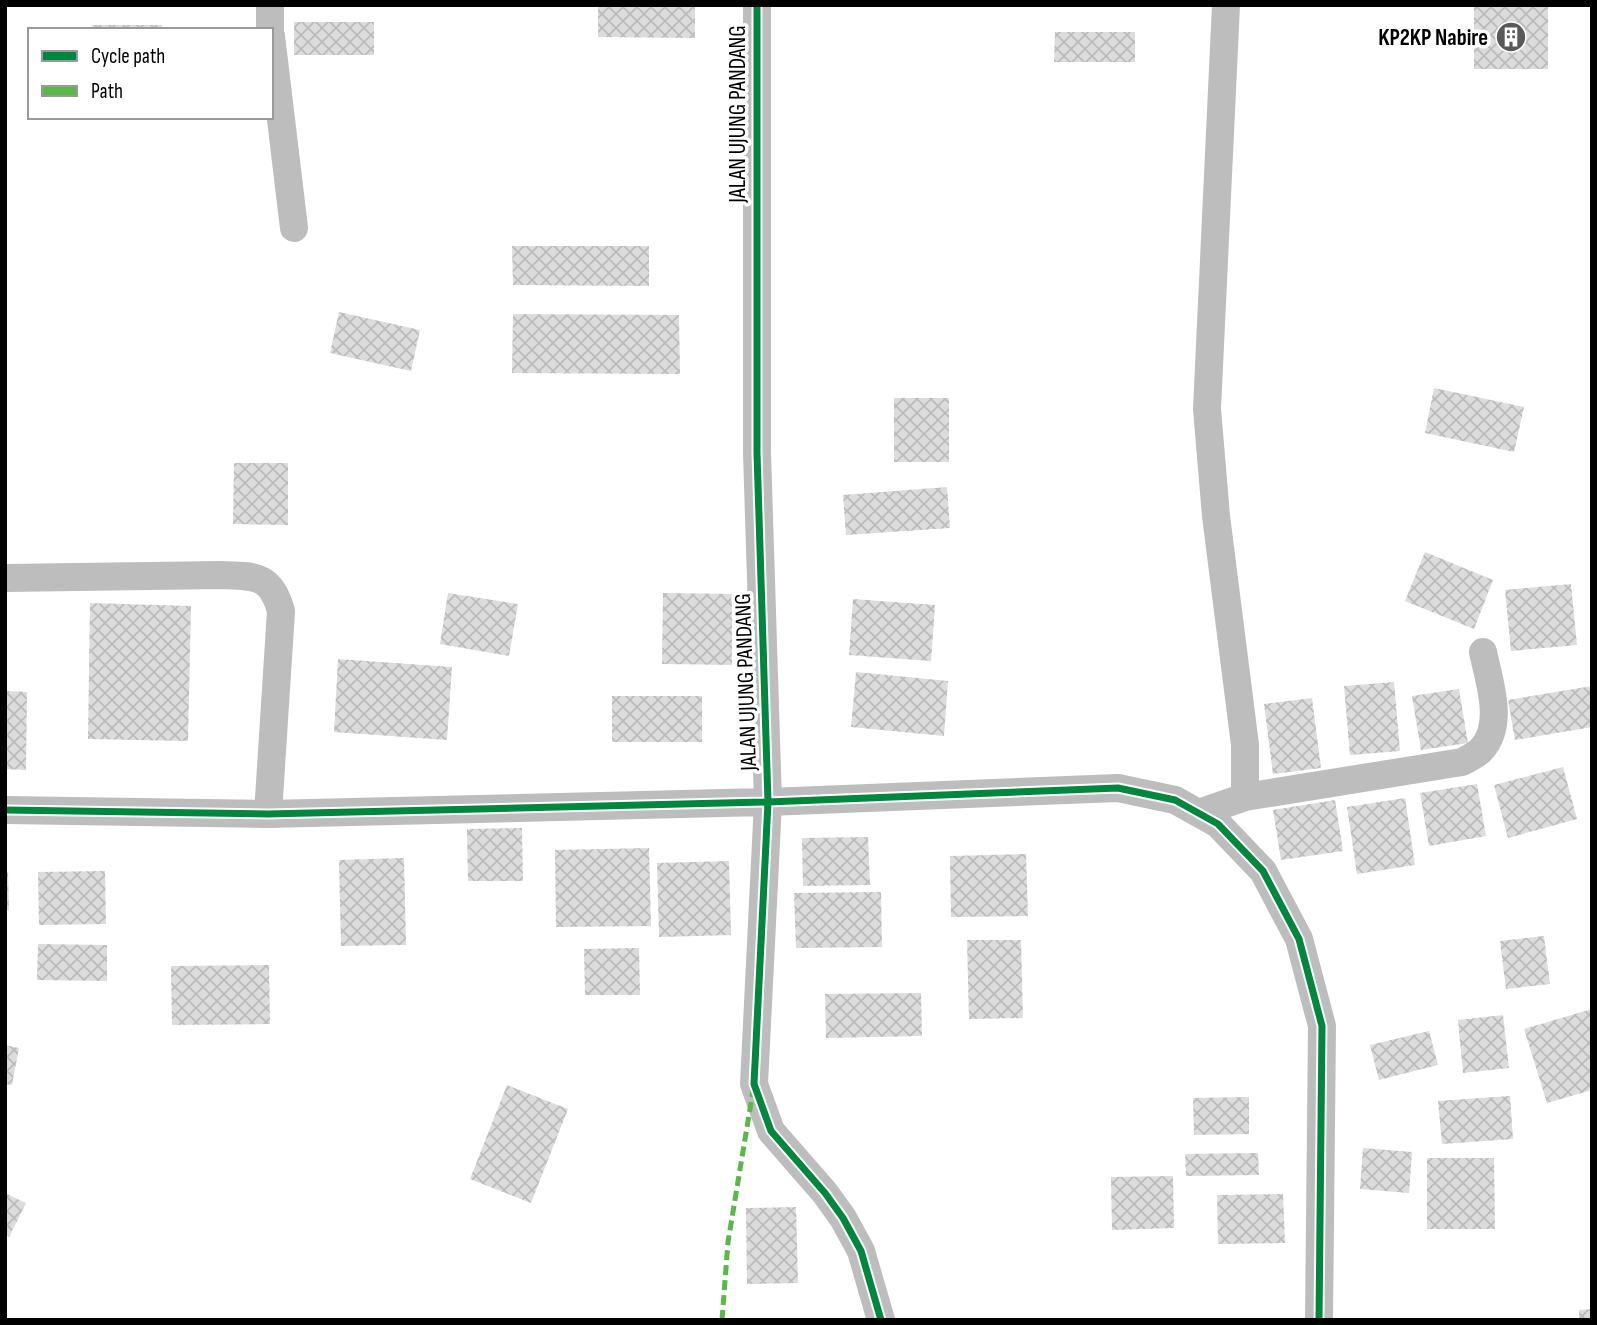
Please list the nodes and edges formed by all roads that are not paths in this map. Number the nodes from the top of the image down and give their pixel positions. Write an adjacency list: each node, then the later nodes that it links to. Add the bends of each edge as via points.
1 (270, 5): 4 (street)
2 (757, 5): 10 (street, JALAN UJUNG PANDANG, via 757,453)
3 (1226, 5): 9 (street, via 1208,409 1216,516 1245,745)
4 (271, 28)
5 (273, 53): 6 (street)
6 (294, 228)
7 (5, 578): 13 (street, via 221,575 264,581 276,592 281,611)
8 (1483, 652): 9 (street, via 1494,712 1490,738 1480,752 1462,762)
9 (1245, 797): 12 (street)
10 (768, 802): 12 (street, via 1118,788 1175,800); 13 (street); 14 (street, JALAN UJUNG PANDANG, via 754,1084 771,1131 844,1218 861,1251)
11 (5, 810): 13 (street)
12 (1199, 813): 15 (street, via 1218,824 1262,871 1299,939 1322,1027)
13 (268, 814)
14 (881, 1320)
15 (1319, 1320)

